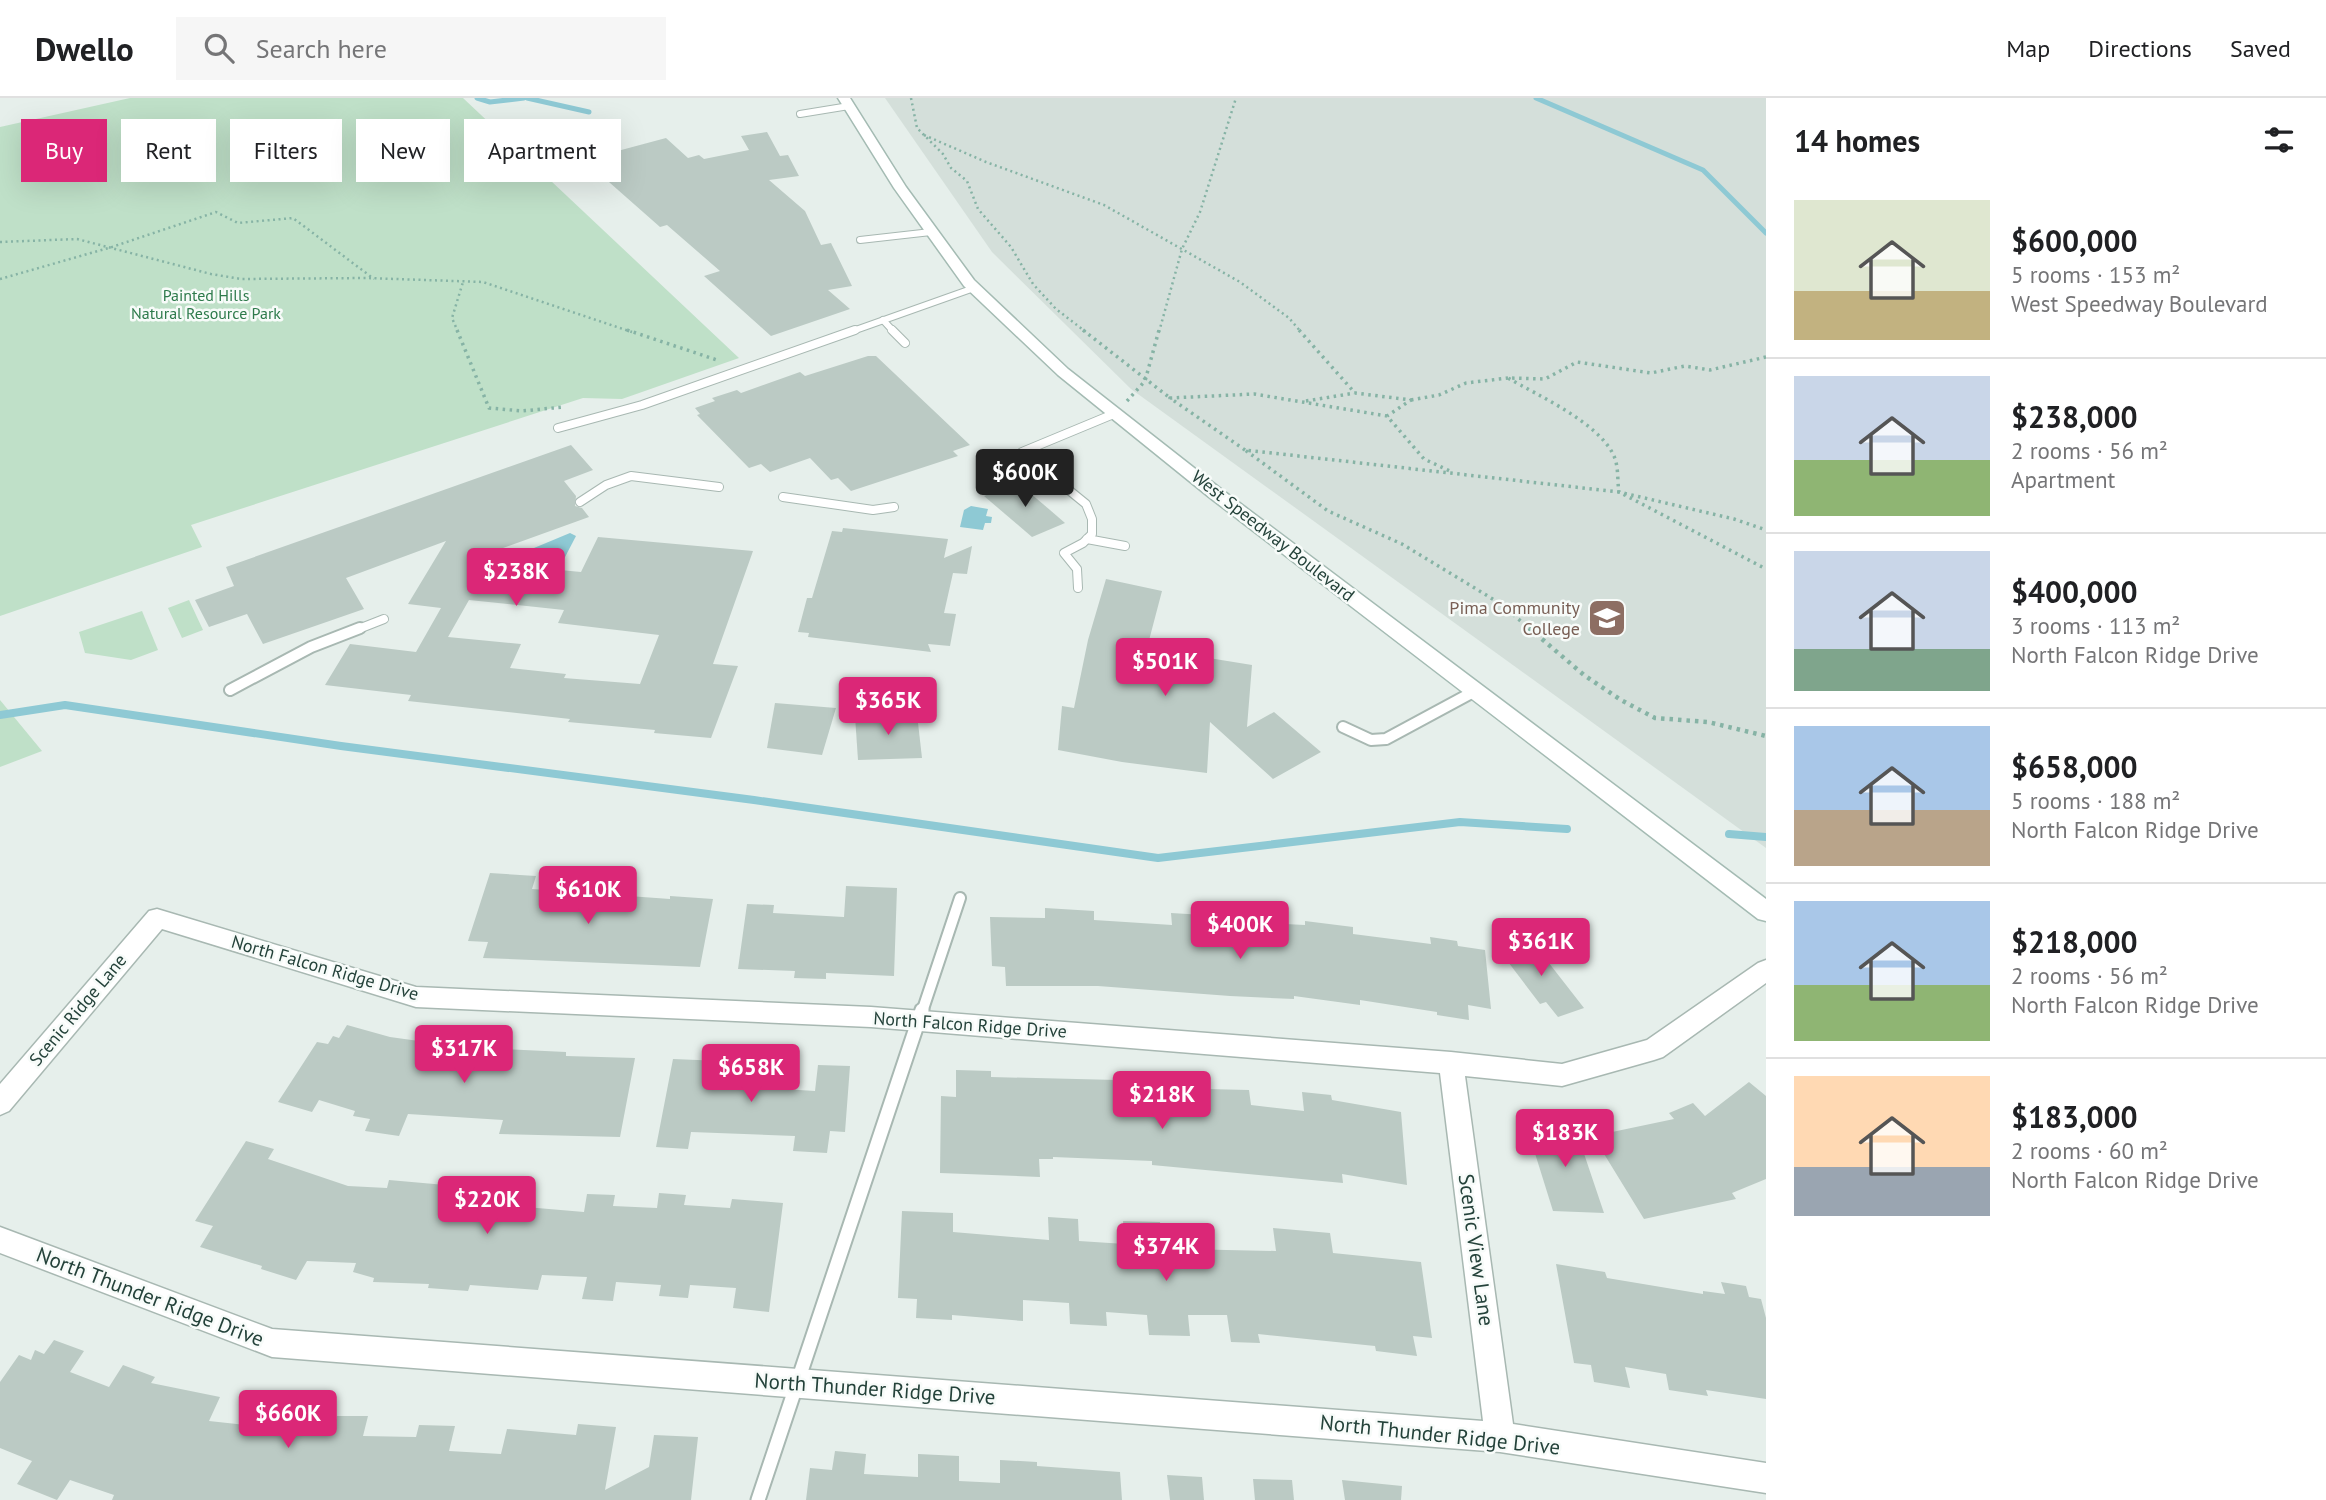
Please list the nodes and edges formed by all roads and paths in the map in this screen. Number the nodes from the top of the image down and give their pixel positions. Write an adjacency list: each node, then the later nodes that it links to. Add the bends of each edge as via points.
1 (911, 98): 5 (path, via 917,128)
2 (1236, 98): 10 (path, via 1200,212)
3 (846, 102): 4 (lane); 6 (street, West Speedway Boulevard)
4 (800, 114)
5 (924, 135): 10 (path, via 1104,205); 20 (path, via 967,181 969,196 1010,246 1033,285 1066,320)
6 (932, 232): 7 (lane); 14 (street, West Speedway Boulevard)
7 (860, 240)
8 (0, 242): 9 (path, via 77,239)
9 (112, 247): 11 (path); 12 (path, via 240,279); 12 (path, via 216,212 238,223 293,218)
10 (1182, 249): 20 (path); 21 (path, via 1240,282 1289,318)
11 (0, 278)
12 (375, 279): 13 (path)
13 (463, 282): 18 (path, via 482,282); 27 (path, via 452,318 489,408 567,407)
14 (974, 288): 15 (lane); 25 (street, West Speedway Boulevard, via 1063,372)
15 (883, 320): 16 (lane); 18 (lane)
16 (905, 343)
17 (1766, 356): 19 (path, via 1710,370 1685,366 1651,373 1577,362 1545,379)
18 (744, 369): 27 (lane)
19 (1508, 378): 23 (path, via 1466,383); 32 (path, via 1598,437 1614,455)
20 (1145, 381): 22 (path); 25 (path)
21 (1355, 393): 23 (path); 24 (path)
22 (1170, 398): 24 (path, via 1254,394); 29 (path)
23 (1411, 400): 26 (path)
24 (1302, 402): 26 (path)
25 (1116, 413): 37 (lane, via 1022,452 1086,504 1092,519); 43 (street, West Speedway Boulevard)
26 (1387, 416): 30 (path, via 1424,459)
27 (587, 419): 28 (lane)
28 (558, 428)
29 (1245, 450): 30 (path); 45 (path, via 1328,511 1402,544 1501,604 1584,675 1621,700 1655,718 1708,722)
30 (1457, 474): 32 (path)
31 (719, 487): 34 (lane, via 631,476)
32 (1619, 492): 36 (path); 39 (path)
33 (783, 497): 35 (lane, via 873,510)
34 (580, 502)
35 (894, 507)
36 (1766, 530)
37 (1087, 540): 38 (lane); 40 (lane, via 1064,554 1076,566)
38 (1125, 546)
39 (1766, 569)
40 (1078, 588)
41 (384, 619): 42 (lane, via 311,648)
42 (230, 690)
43 (1475, 691): 44 (lane, via 1386,739 1371,740); 47 (street, West Speedway Boulevard)
44 (1343, 727)
45 (1766, 736)
46 (960, 898): 50 (lane)
47 (1766, 912)
48 (157, 918): 50 (street, North Falcon Ridge Drive, via 416,997); 52 (street, Scenic Ridge Lane)
49 (1766, 970): 51 (street, North Falcon Ridge Drive, via 1654,1049 1562,1075)
50 (919, 1021): 51 (street, North Falcon Ridge Drive); 54 (lane)
51 (1451, 1063): 55 (street, Scenic View Lane)
52 (0, 1103)
53 (0, 1240): 54 (street, North Thunder Ridge Drive, via 272,1343)
54 (797, 1383): 55 (street, North Thunder Ridge Drive); 57 (lane)
55 (1500, 1437): 56 (street, North Thunder Ridge Drive)
56 (1766, 1478)
57 (758, 1500)

